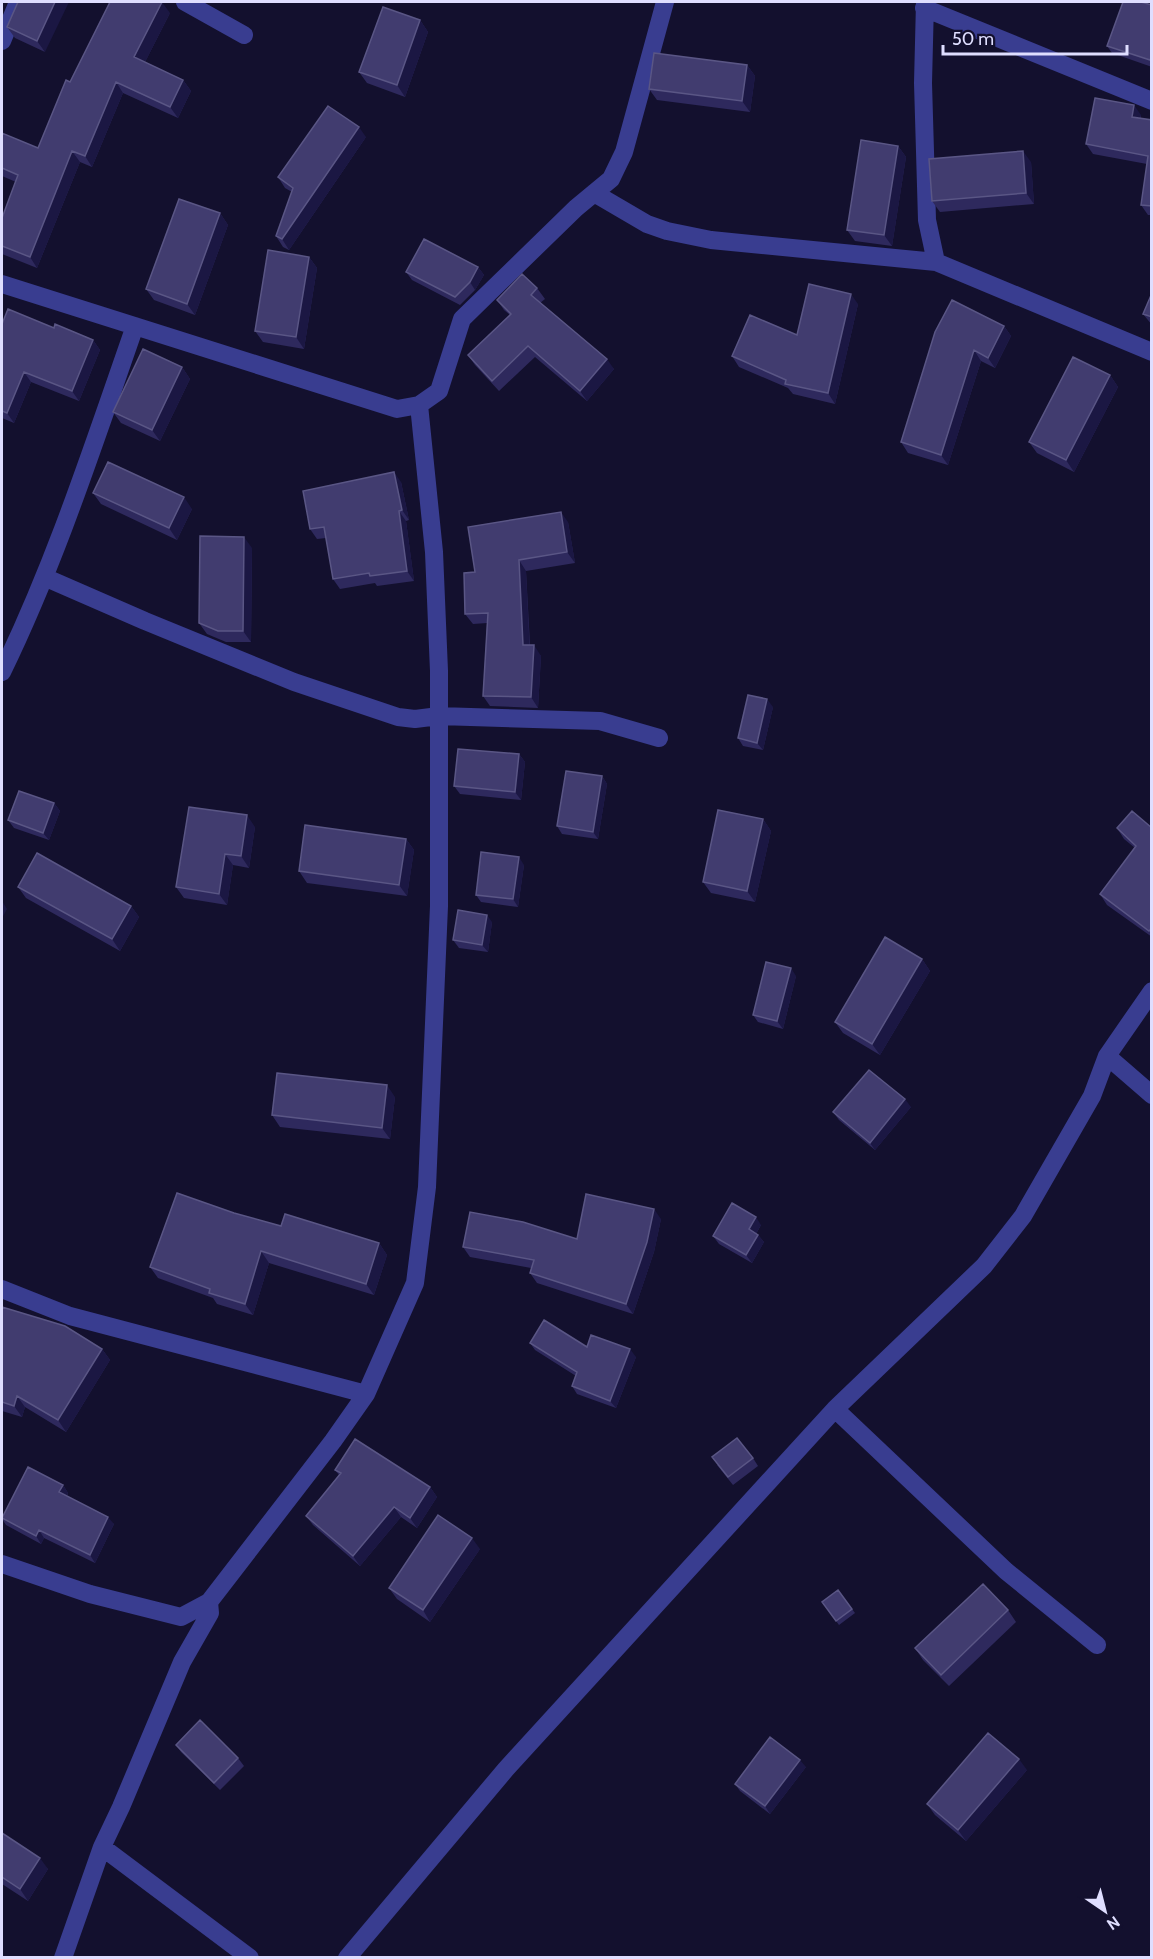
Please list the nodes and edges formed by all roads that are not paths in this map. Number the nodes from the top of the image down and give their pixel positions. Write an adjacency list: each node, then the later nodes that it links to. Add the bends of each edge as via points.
1 (18, 2): 6 (street)
2 (185, 2): 5 (street)
3 (665, 2): 8 (street, via 624,153 611,179)
4 (924, 5): 7 (street); 9 (street, via 927,220)
5 (244, 35)
6 (2, 41)
7 (1152, 101)
8 (594, 193): 9 (street, via 647,224 711,240); 13 (street, via 462,319 439,391)
9 (936, 262): 12 (street)
10 (2, 284): 11 (street)
11 (135, 326): 13 (street, via 397,409); 14 (street)
12 (1152, 352)
13 (419, 405): 16 (street, via 434,552)
14 (44, 577): 15 (street); 16 (street, via 294,682 398,717 415,720)
15 (2, 672)
16 (439, 716): 17 (street, via 600,721); 22 (street, via 439,906 428,1187 415,1282)
17 (659, 738)
18 (1152, 991): 19 (street)
19 (1107, 1056): 20 (street); 23 (street, via 1092,1096 1010,1233 984,1266)
20 (1152, 1095)
21 (2, 1289): 22 (street, via 70,1316)
22 (366, 1394): 25 (street)
23 (835, 1408): 26 (street, via 1006,1571); 30 (street, via 506,1769)
24 (2, 1564): 25 (street, via 90,1594 181,1617)
25 (209, 1602): 27 (street, via 210,1613 182,1662)
26 (1097, 1645)
27 (102, 1847): 28 (street); 29 (street)
28 (63, 1958)
29 (250, 1958)
30 (347, 1958)

